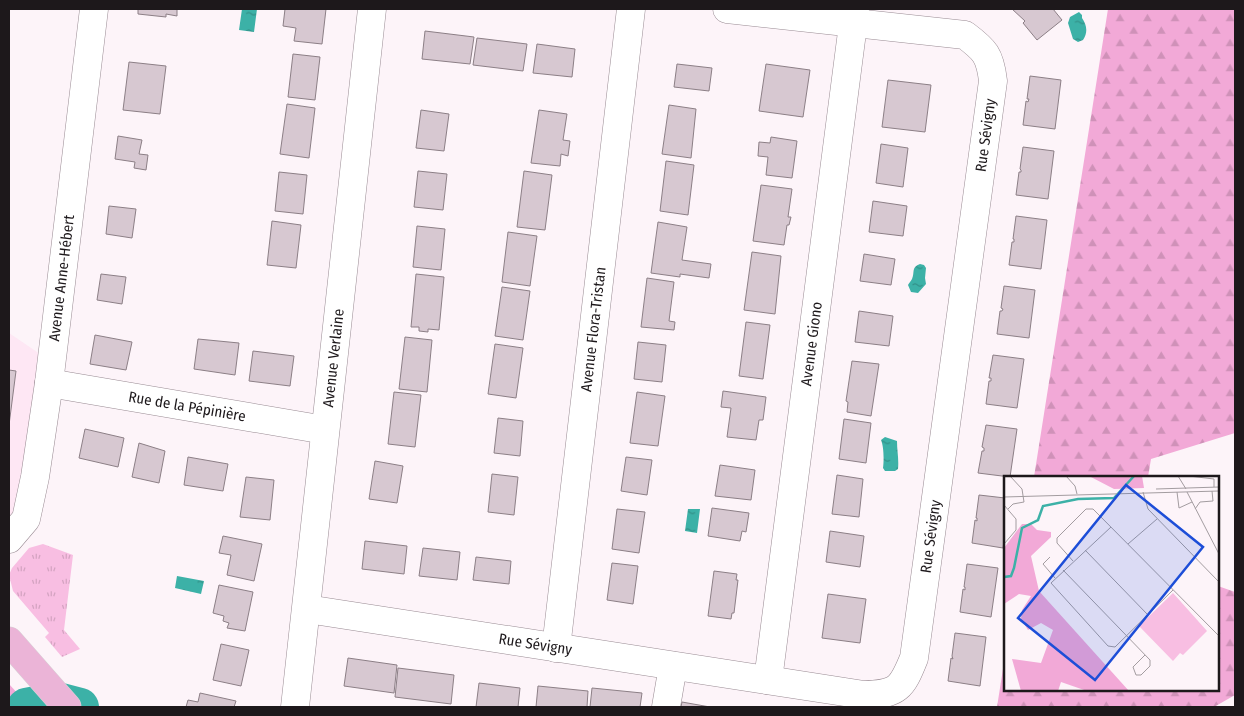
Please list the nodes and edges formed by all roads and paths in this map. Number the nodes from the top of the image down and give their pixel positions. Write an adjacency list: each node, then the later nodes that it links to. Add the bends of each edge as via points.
1 (94, 9): 6 (street, Avenue Anne-Hébert)
2 (372, 9): 7 (street, Avenue Verlaine)
3 (631, 9): 11 (street, Avenue Flora-Tristan)
4 (726, 9): 5 (street, Rue Sévigny)
5 (854, 15): 13 (street, Avenue Giono); 15 (street, Rue Sévigny, via 965,35 982,48 991,63 993,81 914,658 906,679 896,690)
6 (49, 383): 7 (street, Rue de la Pépinière); 8 (street, Avenue Anne-Hébert, via 26,519)
7 (325, 430): 9 (street, Avenue Verlaine)
8 (9, 539)
9 (307, 610): 11 (street, Rue Sévigny); 16 (street, Avenue Verlaine)
10 (9, 641): 14 (main road)
11 (556, 648): 12 (street, Rue Sévigny)
12 (673, 666): 13 (street, Rue Sévigny); 17 (street)
13 (768, 680): 15 (street, Rue Sévigny)
14 (59, 698)
15 (846, 700)
16 (295, 707)
17 (666, 707)

